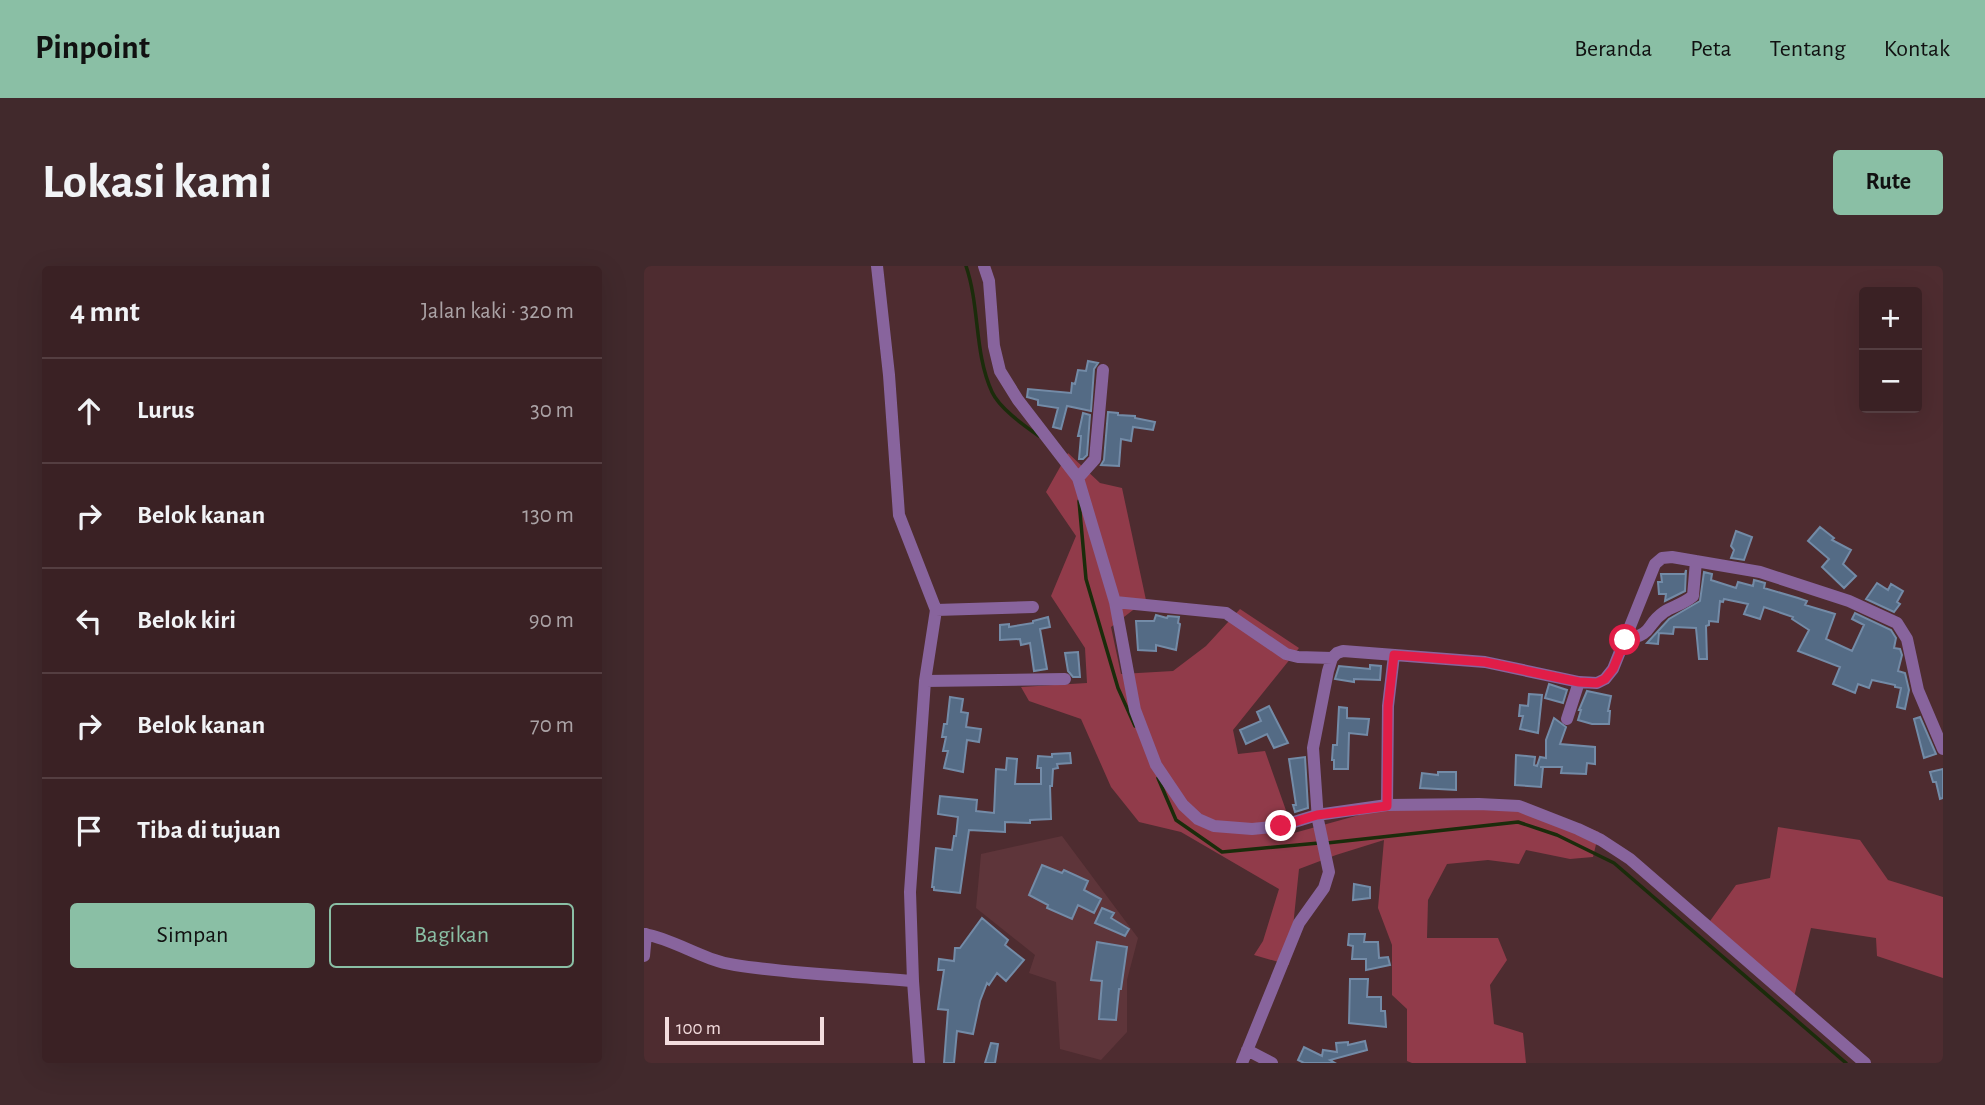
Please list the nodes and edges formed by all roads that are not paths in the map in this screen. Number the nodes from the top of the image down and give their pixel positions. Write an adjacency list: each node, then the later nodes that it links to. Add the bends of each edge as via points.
1 (877, 266): 8 (street, via 899,515)
2 (984, 266): 4 (street, via 1000,371)
3 (1103, 370): 4 (street, via 1095,459)
4 (1078, 478): 6 (street)
5 (1696, 561): 9 (street, via 1693,596 1661,614 1641,636); 9 (street, via 1672,557 1655,564); 16 (street, via 1760,572 1849,601 1897,623 1907,639 1918,690)
6 (1115, 602): 11 (street, via 1226,613 1286,654); 18 (street, via 1135,710 1156,765 1183,806 1198,819 1232,830)
7 (1033, 607): 8 (street)
8 (936, 610): 13 (street)
9 (1625, 640): 14 (street, via 1609,675 1597,683)
10 (1394, 655): 11 (street, via 1343,651); 14 (street, via 1485,662); 17 (street, via 1388,706)
11 (1332, 658): 18 (street, via 1313,748)
12 (1065, 679): 13 (street)
13 (925, 681): 21 (street, via 910,892)
14 (1579, 682): 15 (street)
15 (1567, 719)
16 (1943, 749)
17 (1387, 806): 18 (street); 26 (street, via 1519,806 1601,840 1630,859)
18 (1318, 818): 22 (street, via 1329,873 1300,923)
19 (645, 934): 20 (street); 21 (street, via 735,965)
20 (644, 956)
21 (912, 981): 23 (street)
22 (1247, 1050): 24 (street); 25 (street)
23 (919, 1063)
24 (1242, 1063)
25 (1272, 1063)
26 (1865, 1063)

